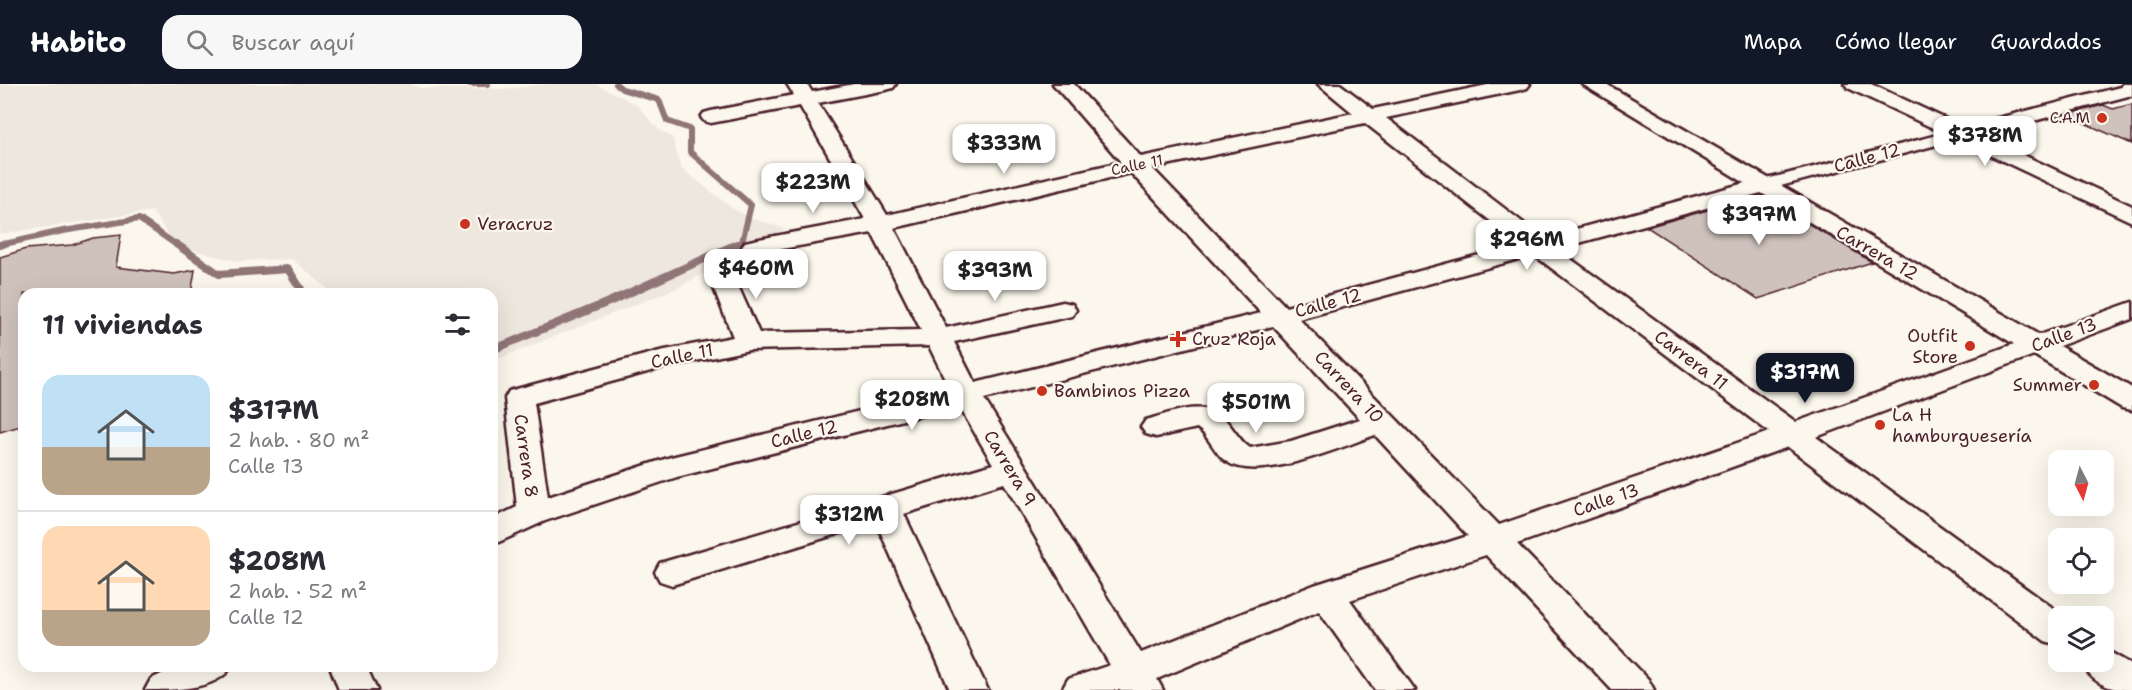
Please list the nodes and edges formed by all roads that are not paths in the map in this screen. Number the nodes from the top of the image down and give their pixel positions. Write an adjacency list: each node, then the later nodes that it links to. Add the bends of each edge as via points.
1 (886, 84): 8 (street)
2 (1063, 84): 12 (street, Carrera 10)
3 (1328, 84): 9 (street, Carrera 11)
4 (1520, 84): 9 (street, Calle 11)
5 (1592, 84): 13 (street, Carrera 12)
6 (1856, 84): 11 (street)
7 (2128, 88): 11 (street, Calle 12)
8 (801, 92): 10 (street); 15 (street, Carrera 9)
9 (1370, 116): 12 (street, Calle 11); 16 (street, Carrera 11)
10 (711, 117)
11 (1961, 134): 13 (street, Calle 12); 14 (street)
12 (1136, 165): 15 (street, Calle 11); 21 (street, Carrera 10)
13 (1761, 186): 16 (street, Calle 12); 24 (street, Carrera 12)
14 (2132, 215)
15 (880, 224): 17 (street, Calle 11); 22 (street, Carrera 9)
16 (1538, 246): 21 (street, Calle 12); 30 (street, Carrera 11)
17 (754, 247)
18 (721, 273): 23 (street)
19 (1063, 310): 22 (street, Calle 11)
20 (2132, 310): 24 (street, Calle 13)
21 (1281, 315): 25 (street, Calle 12); 28 (street, Carrera 10)
22 (936, 338): 23 (street, Calle 11); 25 (street, Carrera 9)
23 (749, 342): 26 (street, Calle 11, via 660,360)
24 (2035, 345): 27 (street, Carrera 12); 30 (street, Calle 13)
25 (966, 393): 31 (street, Carrera 9); 33 (street, Calle 12, via 671,468)
26 (519, 398): 33 (street, Carrera 8)
27 (2132, 401)
28 (1382, 422): 29 (street, via 1255,459 1232,452 1205,418); 35 (street, Carrera 10)
29 (1156, 427)
30 (1791, 435): 35 (street, Calle 13); 38 (street, Carrera 11)
31 (1011, 470): 32 (street); 42 (street, Carrera 9)
32 (886, 509): 36 (street); 46 (street)
33 (534, 513): 34 (street, Calle 12)
34 (498, 531)
35 (1493, 540): 37 (street, Calle 13); 49 (street, Carrera 10)
36 (672, 572)
37 (1326, 594): 42 (street, Calle 13); 48 (street)
38 (2048, 624)
39 (202, 672): 44 (street)
40 (350, 672): 45 (street)
41 (2114, 672): 43 (street)
42 (1139, 681): 47 (street, Calle 13)
43 (2132, 685)
44 (164, 690)
45 (358, 690)
46 (969, 690)
47 (1081, 690)
48 (1396, 690)
49 (1635, 690)

